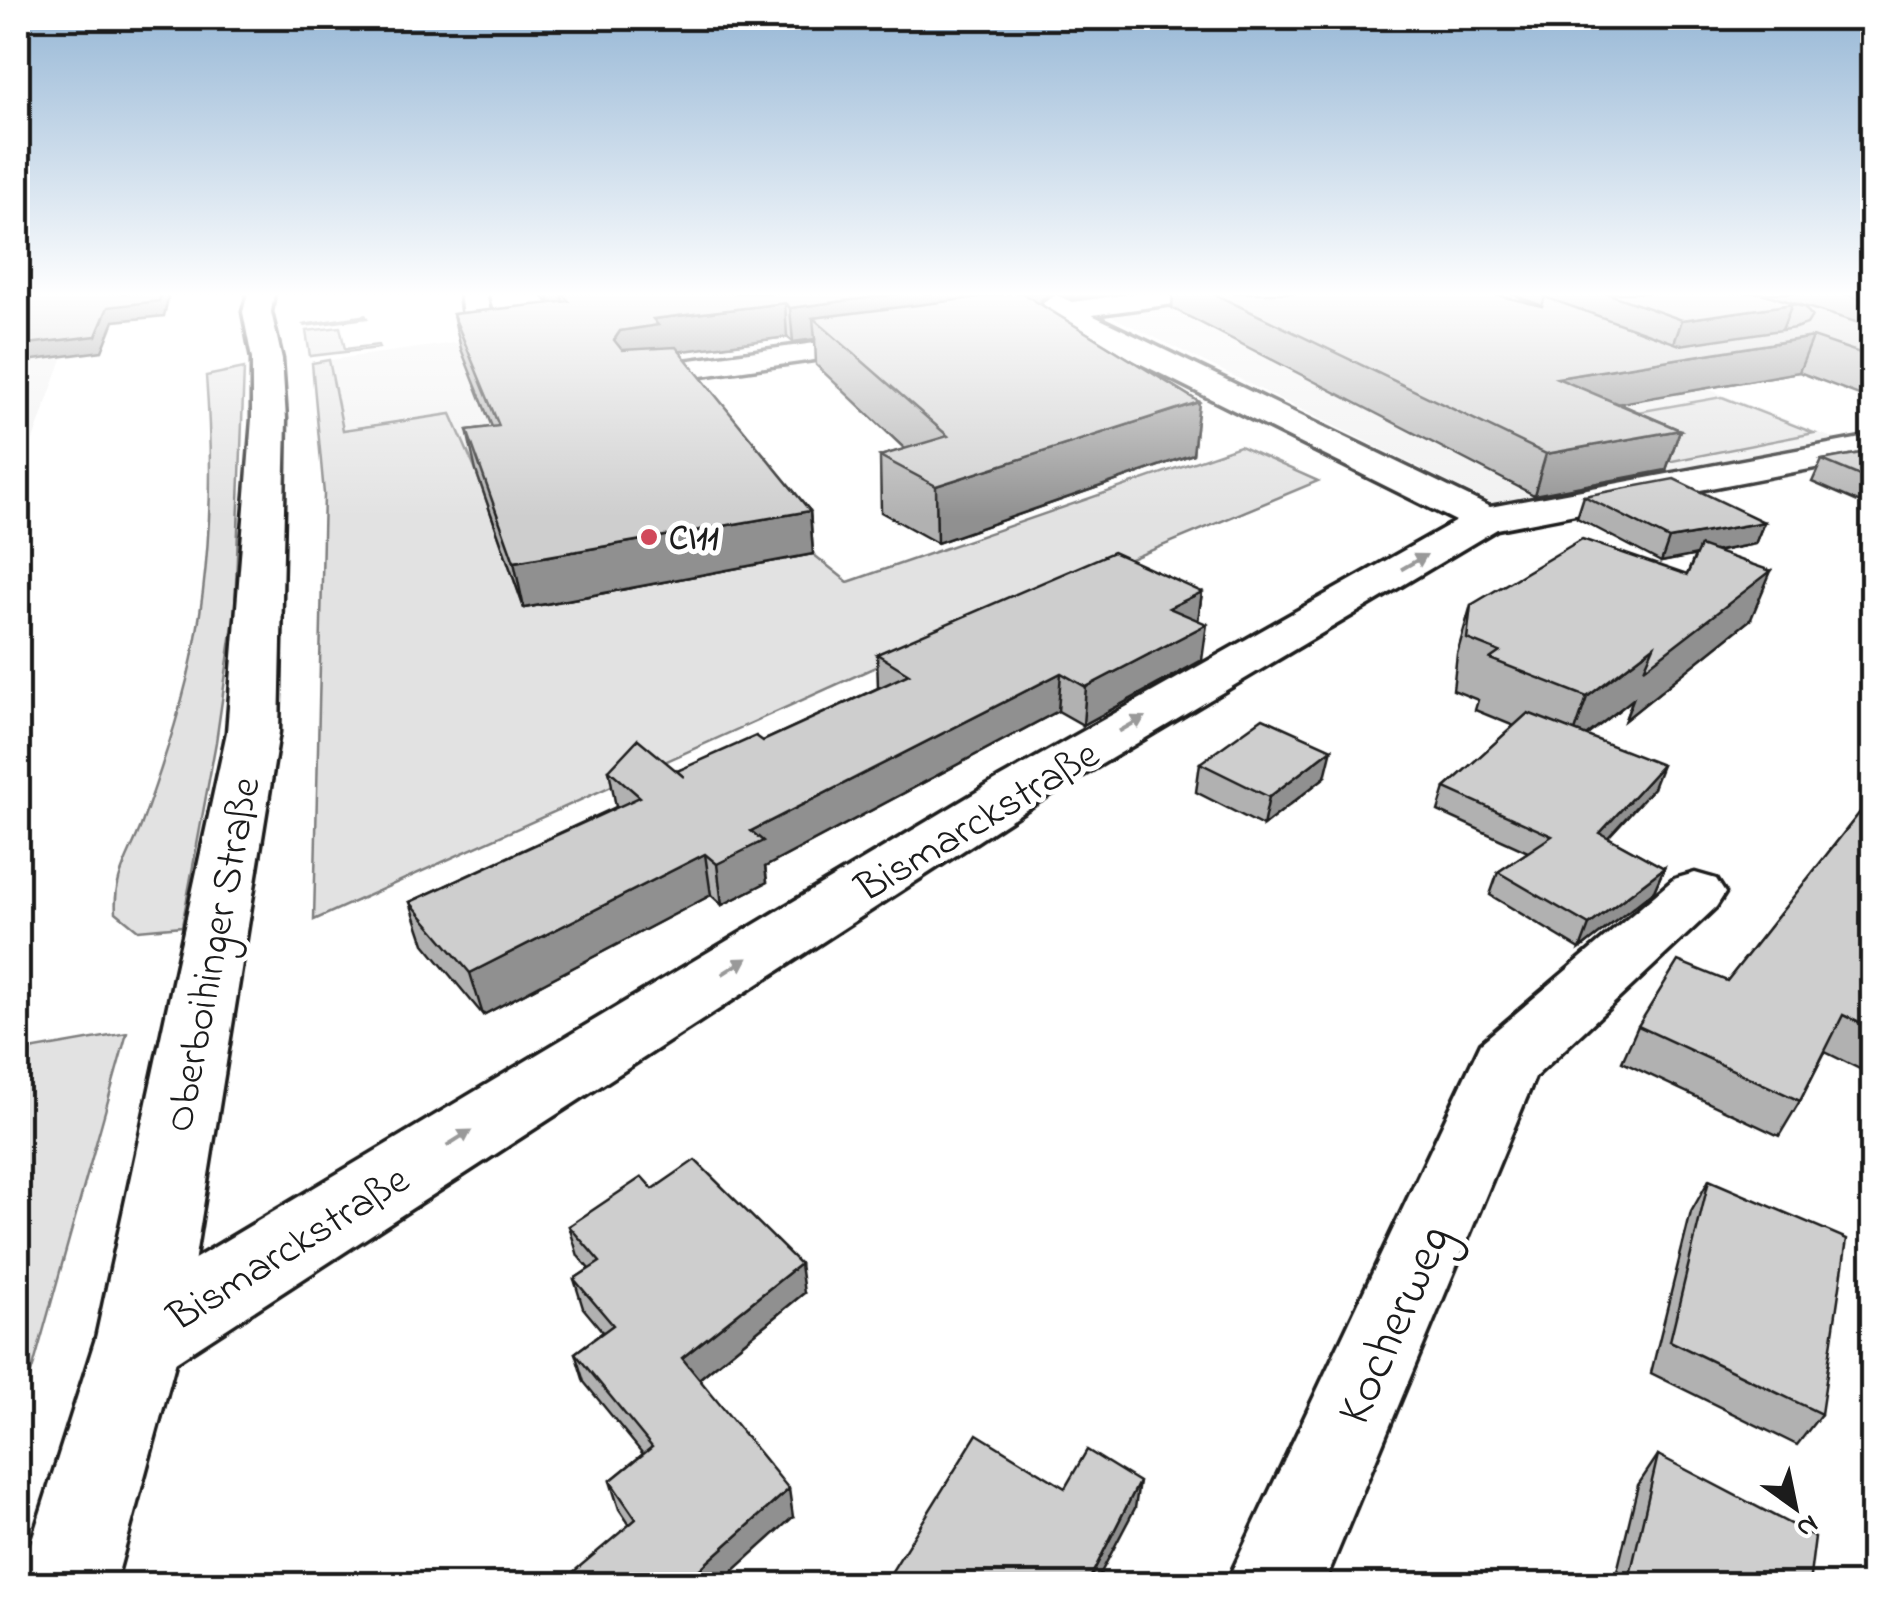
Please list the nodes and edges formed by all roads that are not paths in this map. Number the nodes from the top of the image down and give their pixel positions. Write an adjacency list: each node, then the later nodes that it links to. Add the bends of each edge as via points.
1 (267, 368): 8 (street, Oberboihinger Straße, via 253,732)
2 (700, 368): 4 (street)
3 (1171, 368): 6 (street)
4 (639, 376)
5 (1872, 448): 6 (street, Bismarckstraße)
6 (1485, 520): 8 (street, Bismarckstraße, one-way to 6, via 1019,790)
7 (1695, 893): 10 (street, Kocherweg, via 1506,1062)
8 (139, 1338): 9 (street, Oberboihinger Straße)
9 (66, 1584)
10 (1276, 1584)

